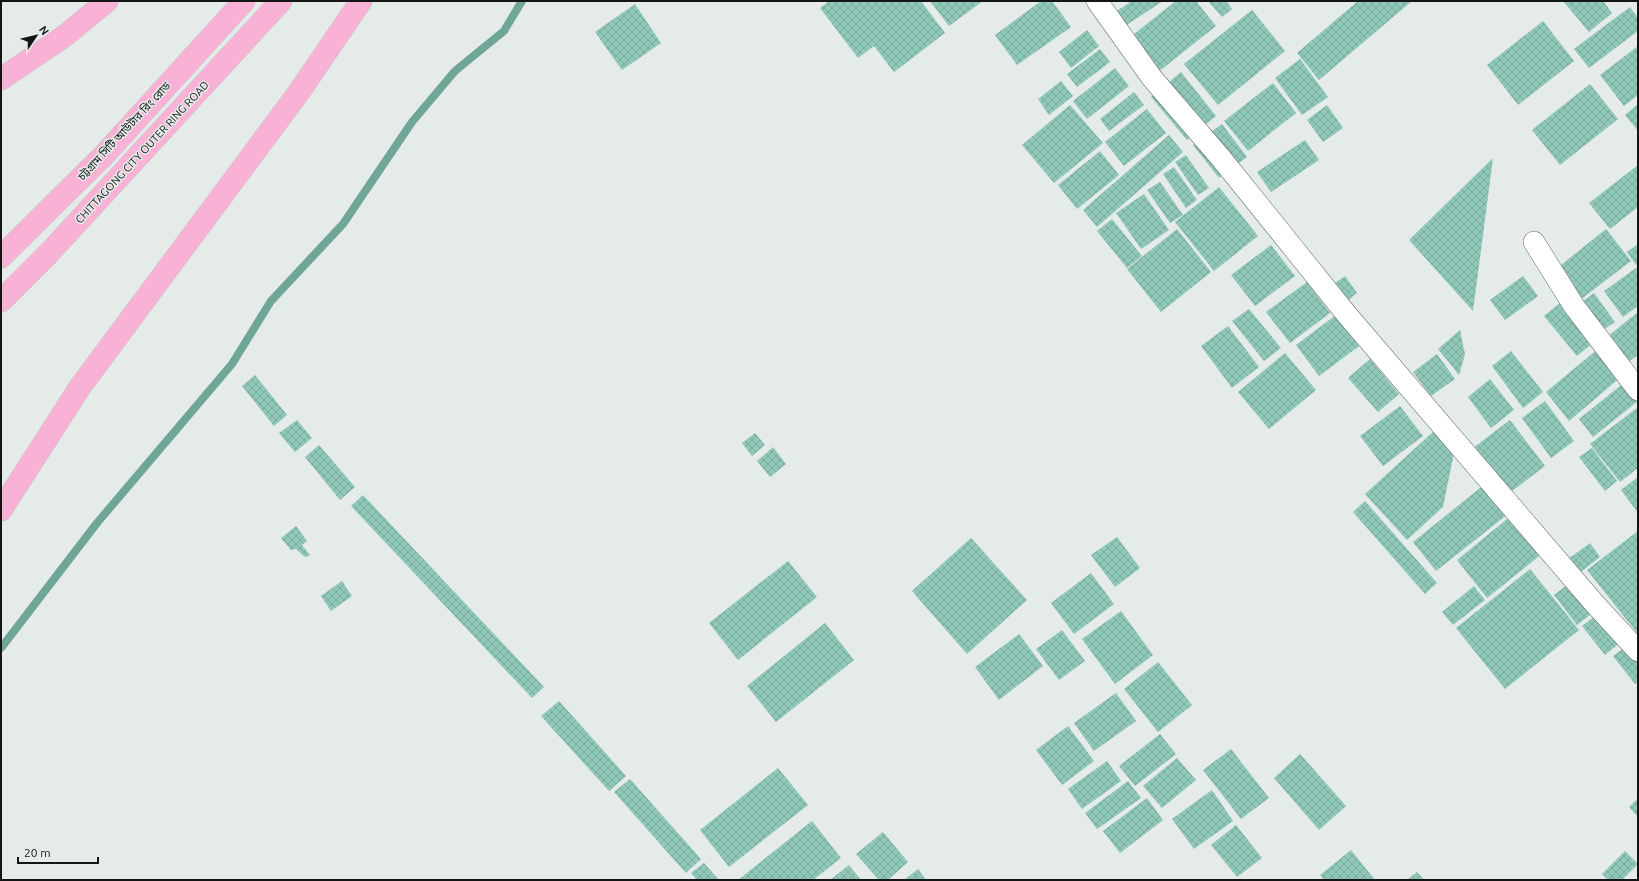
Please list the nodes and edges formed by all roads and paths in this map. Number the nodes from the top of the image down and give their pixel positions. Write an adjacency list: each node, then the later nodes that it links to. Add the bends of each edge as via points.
1 (107, 1): 6 (main road, via 66,35)
2 (244, 1): 8 (main road, চট্টগ্রাম সিটি আউটার রিং রোড, via 104,155)
3 (281, 1): 9 (main road, CHITTAGONG CITY OUTER RING ROAD)
4 (361, 1): 11 (main road, via 299,92 80,387)
5 (1097, 1): 12 (street, via 1152,78 1220,157 1348,316)
6 (1, 79)
7 (1534, 242): 10 (street, via 1574,306)
8 (1, 257)
9 (1, 301)
10 (1638, 390)
11 (1, 510)
12 (1638, 651)

